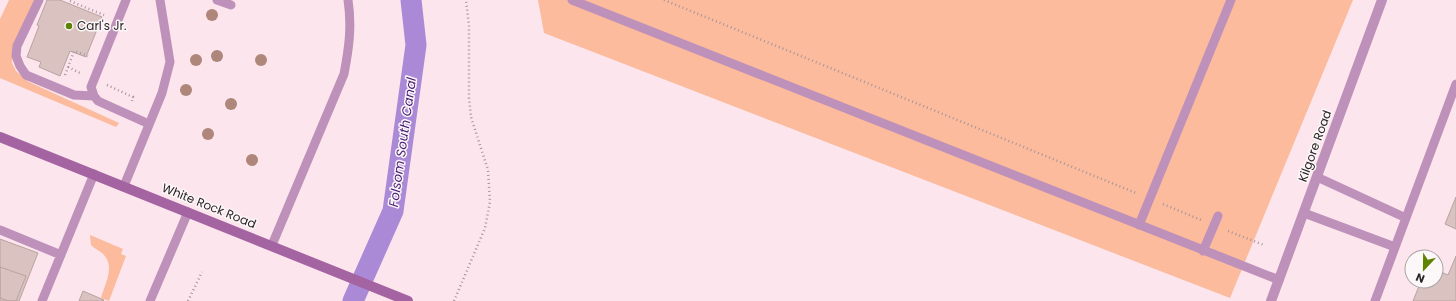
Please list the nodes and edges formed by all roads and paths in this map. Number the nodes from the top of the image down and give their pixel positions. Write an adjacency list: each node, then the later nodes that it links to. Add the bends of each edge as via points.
1 (39, 0): 17 (lane, via 17,46 16,56 20,66 26,75 74,95)
2 (126, 0): 17 (lane, via 93,79 91,87)
3 (160, 0): 18 (lane, via 170,62 162,93)
4 (217, 0): 12 (lane)
5 (348, 0): 31 (lane, via 350,44 344,74)
6 (466, 0): 42 (path, via 469,26 469,98 488,170 490,202 485,228)
7 (572, 0): 28 (lane)
8 (664, 0): 23 (path)
9 (1231, 0): 23 (lane)
10 (1382, 0): 21 (street, Kilgore Road)
11 (70, 1): 13 (path)
12 (231, 5)
13 (108, 16)
14 (93, 50): 15 (path, via 90,57 74,50)
15 (63, 81)
16 (1456, 84): 27 (lane)
17 (94, 96): 18 (lane, via 98,102)
18 (149, 124): 22 (lane)
19 (0, 136): 20 (main road, White Rock Road)
20 (94, 174): 22 (main road, White Rock Road); 35 (lane)
21 (1317, 177): 25 (street, Kilgore Road); 27 (lane)
22 (124, 186): 24 (main road, White Rock Road)
23 (1149, 199): 28 (lane); 29 (path)
24 (188, 212): 31 (main road, White Rock Road); 39 (lane)
25 (1304, 213): 33 (lane); 37 (street, Kilgore Road)
26 (1218, 216): 29 (lane)
27 (1406, 218): 33 (lane)
28 (1139, 225): 34 (lane)
29 (1214, 225): 32 (path); 34 (lane)
30 (0, 230): 35 (lane)
31 (272, 245): 41 (main road, White Rock Road)
32 (1264, 245)
33 (1394, 248): 44 (lane)
34 (1203, 250): 37 (lane)
35 (61, 255): 38 (lane)
36 (202, 272): 40 (path)
37 (1279, 280): 43 (street, Kilgore Road)
38 (42, 301)
39 (150, 301)
40 (188, 301)
41 (408, 301)
42 (454, 301)
43 (1271, 301)
44 (1374, 301)

